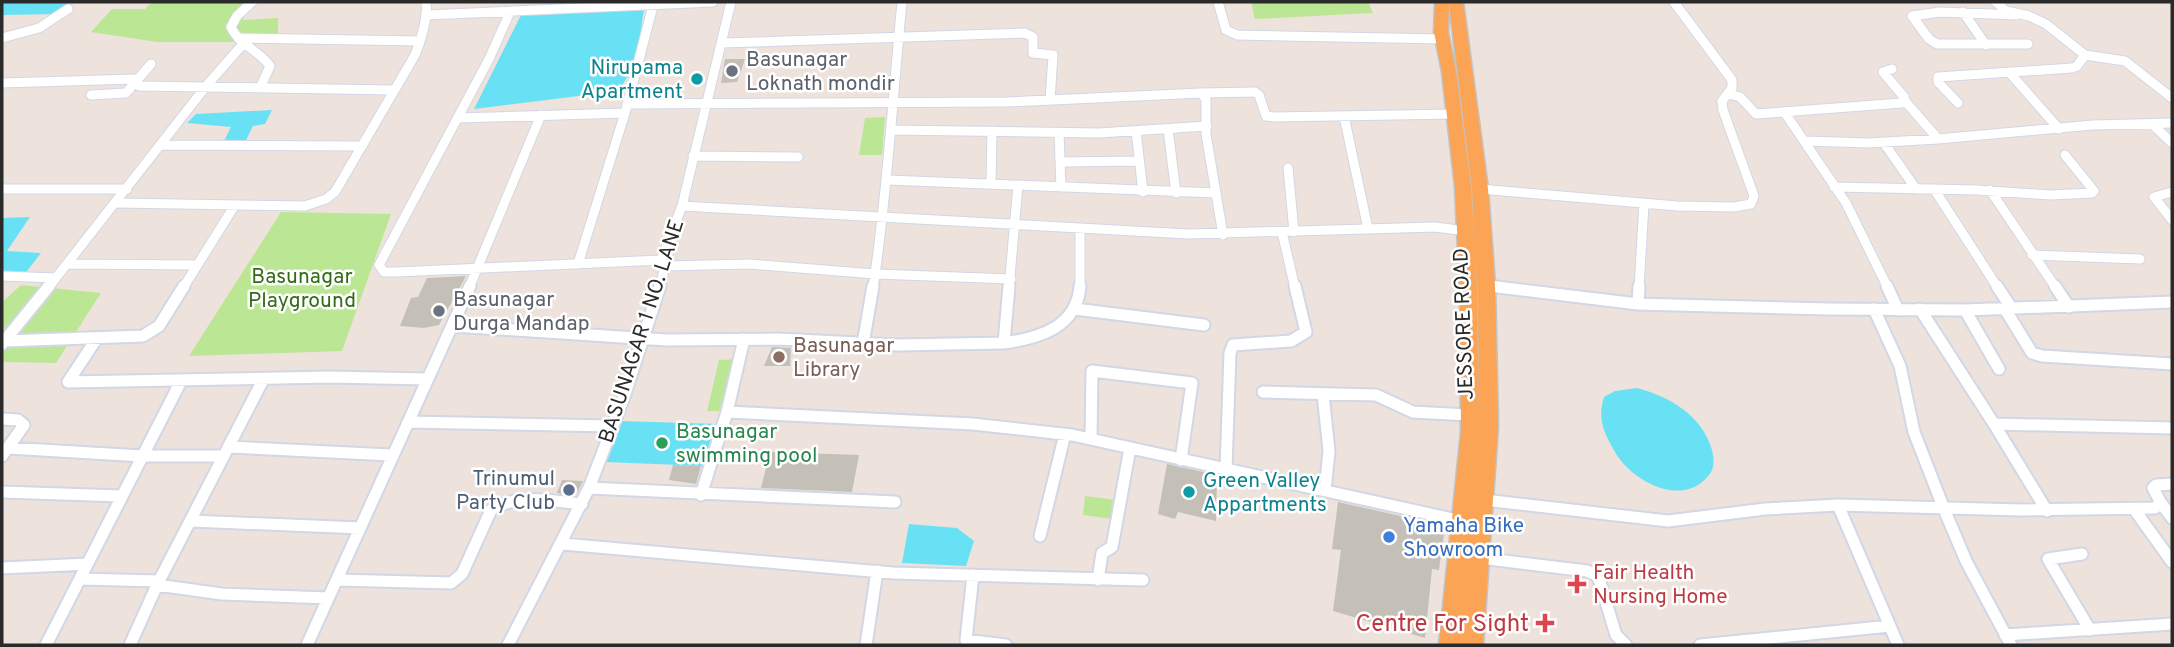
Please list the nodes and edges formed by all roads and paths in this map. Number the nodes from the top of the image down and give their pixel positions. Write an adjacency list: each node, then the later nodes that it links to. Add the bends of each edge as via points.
1 (252, 2): 23 (street, via 233,21 232,31)
2 (426, 2): 18 (street)
3 (499, 2): 15 (street)
4 (713, 2): 12 (street)
5 (731, 2): 25 (street, BASUNAGAR 1 NO. LANE)
6 (902, 2): 20 (street)
7 (1218, 2): 22 (street, via 1226,30 1237,35)
8 (1442, 2): 22 (highway)
9 (1456, 2): 82 (highway, JESSORE ROAD)
10 (1674, 2): 40 (street, via 1732,80)
11 (1996, 2): 19 (street)
12 (654, 3): 13 (street); 48 (street)
13 (595, 4): 16 (street)
14 (68, 9): 21 (street, via 39,28)
15 (495, 12): 16 (street); 18 (street)
16 (510, 12): 53 (street)
17 (1963, 12): 19 (street); 26 (street); 26 (street, via 1912,16 1937,44)
18 (428, 15): 24 (street)
19 (2016, 15): 28 (street, via 2037,19)
20 (898, 35): 25 (street); 43 (street); 44 (street, via 1031,34 1033,53 1050,54 1054,59)
21 (2, 38)
22 (1443, 39): 50 (highway)
23 (241, 41): 24 (street); 34 (street); 35 (street, via 270,66)
24 (420, 41): 38 (street)
25 (723, 43): 46 (street, BASUNAGAR 1 NO. LANE)
26 (1986, 44): 27 (street)
27 (2028, 44)
28 (2085, 55): 31 (street, via 2072,68); 37 (street, via 2125,61)
29 (151, 64): 32 (street)
30 (1892, 69): 45 (street, via 1885,69 1884,75)
31 (2009, 72): 47 (street, via 1938,77); 58 (street)
32 (136, 82): 33 (street, via 109,78); 34 (street, via 139,86); 41 (street, via 126,93)
33 (2, 83)
34 (207, 85): 35 (street); 67 (street)
35 (261, 86): 38 (street)
36 (2172, 87): 37 (street)
37 (2161, 88): 42 (street)
38 (394, 90): 68 (street)
39 (1201, 93): 44 (street); 52 (street, via 1255,92 1266,116); 56 (street, via 1206,99)
40 (1729, 94): 49 (street, via 1740,97 1756,114); 91 (street, via 1722,101 1723,110 1754,196 1751,204)
41 (91, 95)
42 (2172, 98)
43 (892, 100): 44 (street); 46 (street); 59 (street)
44 (1050, 100)
45 (1905, 101): 49 (street); 63 (street)
46 (706, 102): 48 (street); 70 (street, BASUNAGAR 1 NO. LANE)
47 (1958, 103)
48 (626, 109): 51 (street); 107 (street)
49 (1785, 113): 64 (street)
50 (1455, 114): 52 (street); 99 (highway)
51 (541, 116): 53 (street); 109 (street)
52 (1344, 116): 97 (street)
53 (457, 118): 109 (street, via 379,265 384,272)
54 (2172, 123): 55 (street)
55 (2152, 124): 58 (street); 65 (street)
56 (1206, 126): 57 (street); 89 (street)
57 (1168, 129): 61 (street); 88 (street)
58 (2059, 129): 63 (street)
59 (891, 130): 60 (street); 75 (street)
60 (992, 131): 62 (street); 76 (street)
61 (1136, 131): 62 (street); 72 (street)
62 (1059, 133): 73 (street)
63 (1938, 139): 66 (street)
64 (1806, 141): 66 (street); 79 (street)
65 (2172, 142)
66 (1884, 143): 83 (street)
67 (160, 145): 68 (street); 81 (street)
68 (361, 146): 92 (street, via 335,192 326,199 305,205)
69 (2064, 155): 85 (street, via 2092,193)
70 (693, 156): 71 (street); 93 (street, BASUNAGAR 1 NO. LANE)
71 (798, 157)
72 (1139, 160): 73 (street); 86 (street)
73 (1060, 162): 78 (street)
74 (1288, 168): 101 (street)
75 (888, 180): 76 (street); 94 (street)
76 (991, 184): 77 (street)
77 (1018, 186): 78 (street); 96 (street)
78 (1060, 187): 86 (street)
79 (1834, 187): 83 (street); 122 (street, via 1876,260)
80 (2, 189): 81 (street)
81 (127, 189): 90 (street)
82 (1480, 189): 91 (street); 114 (highway, JESSORE ROAD)
83 (1916, 189): 84 (street)
84 (1934, 189): 85 (street); 121 (street)
85 (1990, 190): 103 (street)
86 (1143, 192): 88 (street)
87 (2172, 192): 95 (street, via 2154,197)
88 (1176, 193): 89 (street)
89 (1216, 193): 102 (street)
90 (117, 203): 92 (street); 106 (street)
91 (1644, 204): 116 (street)
92 (235, 205): 108 (street)
93 (682, 206): 94 (street); 105 (street, BASUNAGAR 1 NO. LANE)
94 (884, 216): 96 (street); 110 (street)
95 (2172, 220)
96 (1015, 226): 98 (street); 113 (street)
97 (1368, 229): 99 (street); 101 (street)
98 (1080, 230): 102 (street); 118 (street)
99 (1466, 231): 114 (highway)
100 (1282, 232): 101 (street); 102 (street); 154 (street, via 1306,332 1292,341 1233,345)
101 (1294, 232)
102 (1223, 234)
103 (2032, 255): 104 (street); 117 (street)
104 (2140, 259)
105 (663, 263): 107 (street); 110 (street); 127 (street, BASUNAGAR 1 NO. LANE)
106 (67, 264): 108 (street); 112 (street)
107 (578, 264): 109 (street)
108 (197, 265): 126 (street, via 152,332 131,338)
109 (476, 268): 125 (street)
110 (875, 274): 113 (street); 131 (street)
111 (2, 276): 112 (street)
112 (55, 278): 129 (street)
113 (1011, 279): 130 (street)
114 (1477, 284): 116 (street); 140 (highway); 161 (highway, JESSORE ROAD, via 1489,426)
115 (2172, 302): 117 (street)
116 (1638, 304): 119 (street)
117 (2069, 307): 121 (street)
118 (1075, 309): 124 (street); 130 (street, via 1041,335)
119 (1874, 309): 122 (street); 166 (street, via 1900,366 1914,432)
120 (1920, 309): 122 (street); 123 (street); 143 (street)
121 (2009, 309): 123 (street); 132 (street, via 2032,352 2042,356)
122 (1898, 310)
123 (1965, 310): 133 (street)
124 (1204, 325)
125 (453, 326): 127 (street); 134 (street)
126 (97, 338): 129 (street); 136 (street, via 68,382)
127 (642, 338): 128 (street); 144 (street, BASUNAGAR 1 NO. LANE)
128 (744, 339): 131 (street); 139 (street)
129 (3, 342)
130 (1004, 343): 131 (street)
131 (863, 344)
132 (2172, 364)
133 (1999, 369)
134 (428, 379): 135 (street); 142 (street)
135 (263, 380): 136 (street); 149 (street)
136 (181, 381): 152 (street)
137 (1263, 393): 138 (street)
138 (1323, 394): 140 (street, via 1376,395 1413,412); 157 (street, via 1329,451)
139 (727, 412): 146 (street, via 973,424); 159 (street)
140 (1468, 415): 171 (highway)
141 (2, 419): 150 (street, via 24,425)
142 (408, 422): 144 (street); 151 (street)
143 (1994, 424): 145 (street); 168 (street)
144 (612, 426): 156 (street, BASUNAGAR 1 NO. LANE)
145 (2172, 428)
146 (1065, 434): 147 (street); 173 (street)
147 (1091, 439): 148 (street); 153 (street, via 1092,371 1192,383)
148 (1130, 448): 153 (street); 185 (street, via 1112,547 1102,553)
149 (227, 451): 151 (street); 152 (street); 170 (street)
150 (5, 452): 152 (street)
151 (391, 455): 172 (street)
152 (142, 456): 160 (street)
153 (1181, 460): 154 (street)
154 (1226, 469): 157 (street)
155 (2172, 484): 164 (street, via 2153,488)
156 (589, 488): 159 (street); 163 (street, BASUNAGAR 1 NO. LANE)
157 (1325, 491): 171 (street)
158 (2, 492): 160 (street)
159 (701, 495): 162 (street)
160 (121, 496): 179 (street)
161 (1484, 500): 165 (street, via 1668,521); 177 (highway, JESSORE ROAD)
162 (895, 502)
163 (582, 503): 174 (street, BASUNAGAR 1 NO. LANE); 184 (street, via 515,500 498,504 491,510 463,575 450,583)
164 (2161, 503): 167 (street, via 2155,508); 169 (street)
165 (1838, 505): 166 (street); 190 (street)
166 (1944, 509): 168 (street); 192 (street)
167 (2134, 509): 168 (street); 175 (street)
168 (2047, 511)
169 (2172, 518)
170 (191, 521): 172 (street); 187 (street)
171 (1462, 521): 199 (highway)
172 (360, 528): 184 (street)
173 (1040, 536)
174 (563, 544): 181 (street); 196 (street, BASUNAGAR 1 NO. LANE)
175 (2167, 547): 178 (street)
176 (2082, 554): 191 (street, via 2048,558)
177 (1480, 558): 200 (highway, JESSORE ROAD); 201 (street, via 1598,576 1616,635)
178 (2172, 562)
179 (87, 564): 180 (street); 183 (street)
180 (2, 568)
181 (877, 571): 182 (street); 197 (street)
182 (973, 575): 185 (street); 198 (street, via 967,640)
183 (80, 579): 187 (street); 193 (street)
184 (337, 580): 188 (street)
185 (1098, 580): 186 (street)
186 (1143, 580)
187 (158, 583): 188 (street, via 222,594); 194 (street)
188 (328, 598): 195 (street)
189 (2172, 624): 191 (street)
190 (1890, 626): 202 (street); 203 (street)
191 (2090, 630): 192 (street)
192 (2008, 640)
193 (47, 645)
194 (130, 645)
195 (307, 645)
196 (508, 645)
197 (866, 645)
198 (1006, 645)
199 (1450, 645)
200 (1472, 645)
201 (1626, 645)
202 (1700, 645)
203 (1898, 645)

